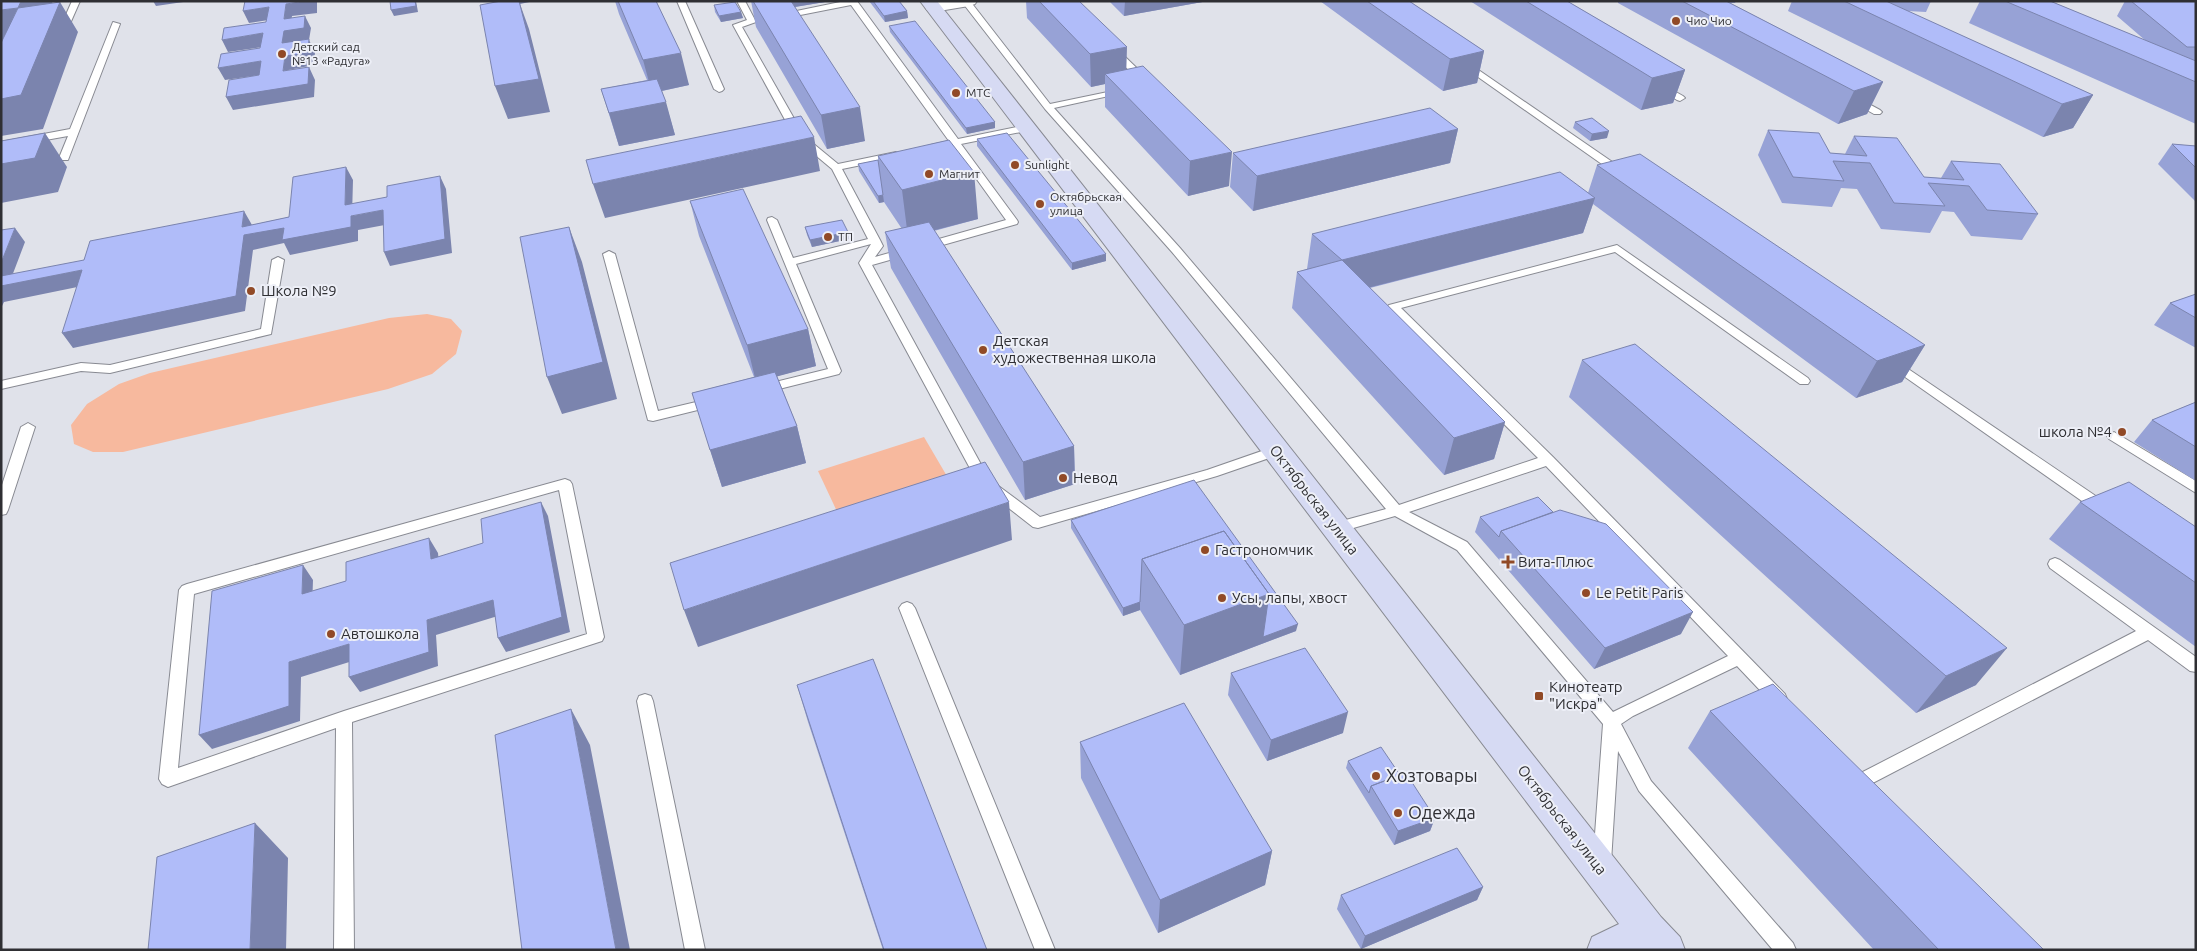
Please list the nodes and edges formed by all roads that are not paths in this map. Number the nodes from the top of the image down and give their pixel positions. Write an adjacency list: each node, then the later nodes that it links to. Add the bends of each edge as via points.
1 (76, 1): 9 (lane)
2 (681, 1): 13 (lane)
3 (741, 1): 23 (lane, via 757,21 737,25 795,139)
4 (853, 2): 7 (lane); 20 (lane)
5 (968, 2): 6 (street); 16 (lane)
6 (930, 4): 18 (main road, Октябрьская улица)
7 (772, 18)
8 (116, 24): 19 (lane)
9 (65, 26)
10 (1109, 45): 16 (lane, via 1148,85)
11 (1451, 54): 24 (lane)
12 (1656, 83): 15 (lane)
13 (719, 89)
14 (1842, 93): 17 (lane)
15 (1680, 98)
16 (1048, 107): 42 (lane, via 1176,250)
17 (1877, 112)
18 (1026, 128): 20 (lane); 38 (main road, Октябрьская улица)
19 (72, 132): 21 (lane); 22 (lane)
20 (955, 142): 23 (lane); 30 (lane, via 1013,222)
21 (1, 145)
22 (64, 158)
23 (836, 167): 26 (lane)
24 (1632, 180)
25 (772, 220): 29 (lane)
26 (875, 240): 29 (lane); 30 (lane, via 877,246)
27 (609, 254): 35 (lane, via 653,418)
28 (278, 260): 33 (lane, via 267,331 110,369 81,367)
29 (789, 262): 34 (lane, via 834,371)
30 (865, 263): 38 (lane, via 984,482 1038,523 1212,473)
31 (1883, 356): 43 (lane)
32 (1804, 381): 39 (lane, via 1617,248 1393,307)
33 (1, 385)
34 (749, 393)
35 (730, 398)
36 (28, 427): 41 (lane)
37 (2114, 436): 40 (lane)
38 (1276, 451): 44 (main road, Октябрьская улица)
39 (1548, 460): 42 (lane); 48 (lane)
40 (2196, 488)
41 (1, 510)
42 (1396, 511): 44 (lane); 53 (lane, via 1462,546)
43 (2112, 514)
44 (1336, 528): 55 (main road, Октябрьская улица)
45 (2055, 564): 47 (lane)
46 (906, 608): 59 (lane)
47 (2149, 632): 49 (lane); 54 (lane, via 1862,786)
48 (1739, 658): 51 (lane); 53 (lane, via 1627,711)
49 (2196, 666)
50 (645, 700): 58 (lane)
51 (1786, 706)
52 (344, 718): 52 (lane, via 168,779 187,590 565,484 596,637); 57 (lane)
53 (1611, 722): 55 (lane); 61 (lane, via 1645,786)
54 (1846, 768)
55 (1601, 870): 56 (main road, Октябрьская улица)
56 (1656, 940): 60 (main road)
57 (344, 950)
58 (694, 950)
59 (1044, 950)
60 (1606, 950)
61 (1786, 950)

